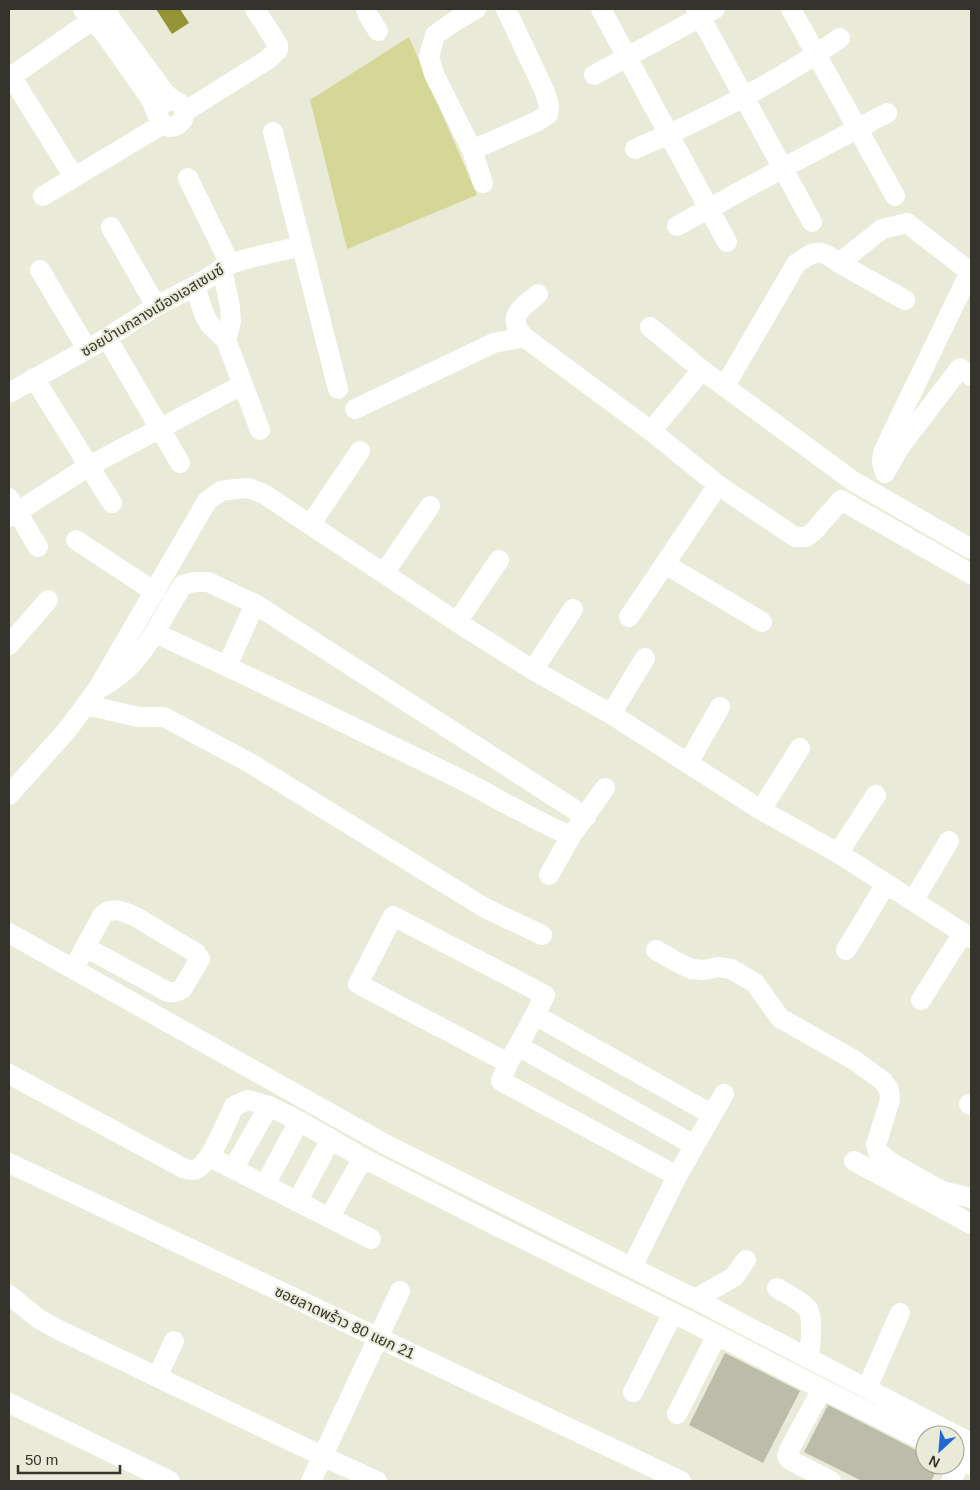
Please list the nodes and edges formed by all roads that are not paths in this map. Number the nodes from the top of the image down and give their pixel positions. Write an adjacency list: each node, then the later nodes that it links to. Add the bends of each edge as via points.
1 (255, 9): 16 (street, via 278,44 278,50 267,60)
2 (366, 9): 9 (street)
3 (476, 9): 22 (street, via 435,36 429,57 434,74)
4 (506, 9): 22 (street, via 545,92 548,114)
5 (600, 9): 12 (street)
6 (791, 9): 11 (street)
7 (99, 11): 14 (street); 16 (street, via 100,28 152,100)
8 (704, 12): 12 (street); 15 (street)
9 (378, 30)
10 (840, 38): 11 (street)
11 (816, 54): 15 (street); 18 (street)
12 (626, 58): 13 (street); 20 (street)
13 (594, 74)
14 (10, 77): 24 (street)
15 (744, 96): 20 (street); 23 (street)
16 (169, 112): 24 (street)
17 (887, 113): 18 (street)
18 (857, 130): 23 (street); 28 (street)
19 (273, 132): 34 (street)
20 (668, 135): 21 (street); 29 (street)
21 (635, 149)
22 (472, 150): 26 (street)
23 (783, 168): 29 (street); 30 (street)
24 (74, 178): 27 (street)
25 (188, 178): 36 (street)
26 (483, 183)
27 (43, 196)
28 (895, 196)
29 (710, 209): 31 (street); 33 (street)
30 (812, 222)
31 (677, 226)
32 (111, 227): 41 (street)
33 (727, 242)
34 (302, 246): 36 (street, ซอยบ้านกลางเมืองเอสเซนซ์); 53 (street)
35 (839, 263): 40 (street); 51 (street, via 818,252 809,254 796,264); 61 (street, via 882,229 907,223 970,272 883,452)
36 (226, 266): 38 (street, ซอยบ้านกลางเมืองเอสเซนซ์); 45 (street, via 231,322)
37 (40, 270): 46 (street)
38 (195, 286): 41 (street, ซอยบ้านกลางเมืองเอสเซนซ์); 45 (street, via 210,325)
39 (538, 294): 44 (street, via 520,309 516,318 516,326)
40 (905, 300)
41 (156, 306): 43 (street, ซอยบ้านกลางเมืองเอสเซนซ์)
42 (650, 327): 47 (street)
43 (108, 338): 46 (street, ซอยบ้านกลางเมืองเอสเซนซ์); 55 (street)
44 (524, 338): 54 (street, via 494,342); 57 (street)
45 (226, 340): 50 (street)
46 (87, 349): 49 (street, ซอยบ้านกลางเมืองเอสเซนซ์)
47 (702, 370): 51 (street); 57 (street)
48 (971, 376): 61 (street, via 960,368 899,448)
49 (34, 378): 52 (street, ซอยบ้านกลางเมืองเอสเซนซ์); 60 (street)
50 (242, 385): 55 (street); 56 (street)
51 (724, 386): 62 (street)
52 (10, 388)
53 (338, 389)
54 (356, 408)
55 (160, 428): 59 (street); 60 (street)
56 (260, 430)
57 (651, 431): 63 (street)
58 (360, 451): 69 (street)
59 (180, 462)
60 (89, 466): 66 (street); 68 (street)
61 (885, 473): 64 (street)
62 (853, 481): 64 (street); 65 (street)
63 (718, 485): 65 (street, via 795,537 806,537 814,531); 74 (street)
64 (876, 494): 72 (street)
65 (840, 500): 76 (street)
66 (112, 503)
67 (430, 506): 75 (street)
68 (12, 509): 71 (street)
69 (310, 524): 75 (street); 77 (street, via 249,488 221,491 207,502)
70 (76, 540): 77 (street)
71 (38, 547)
72 (971, 550)
73 (499, 560): 82 (street)
74 (665, 564): 81 (street); 83 (street)
75 (384, 574): 82 (street)
76 (971, 574)
77 (155, 592): 89 (street)
78 (48, 600): 85 (street)
79 (255, 604): 84 (street, via 208,582 183,585); 87 (street); 98 (street)
80 (573, 609): 88 (street)
81 (629, 617)
82 (457, 622): 88 (street)
83 (762, 622)
84 (155, 633): 87 (street); 89 (street, via 132,665)
85 (9, 645)
86 (645, 658): 91 (street)
87 (227, 666): 99 (street)
88 (533, 670): 91 (street)
89 (91, 697): 95 (street); 106 (street, via 139,717 164,717 250,763 486,908)
90 (720, 707): 93 (street)
91 (611, 714): 93 (street)
92 (800, 748): 97 (street)
93 (688, 763): 97 (street)
94 (605, 788): 98 (street)
95 (9, 795)
96 (876, 795): 101 (street)
97 (761, 810): 101 (street)
98 (586, 817): 99 (street)
99 (571, 836): 102 (street)
100 (949, 842): 104 (street)
101 (838, 853): 103 (street)
102 (549, 875)
103 (886, 884): 104 (street); 110 (street)
104 (913, 902): 107 (street)
105 (9, 933): 111 (street)
106 (542, 935)
107 (967, 936): 112 (street)
108 (85, 947): 108 (street, via 106,911 116,910 141,920 196,953 200,959 182,989 168,992); 111 (street)
109 (656, 950): 129 (street, via 691,969 731,969 755,983 780,1018 854,1060 883,1081 891,1096 876,1145 878,1152 942,1190)
110 (846, 950)
111 (74, 968): 135 (street, via 383,1143)
112 (921, 1000)
113 (535, 1015): 114 (street); 114 (street, via 545,995 393,916 358,984); 118 (street)
114 (513, 1055): 121 (street); 127 (street, via 501,1080)
115 (9, 1074): 122 (street, via 182,1168 193,1170 201,1167)
116 (724, 1094): 118 (street)
117 (269, 1106): 119 (street); 122 (street, via 248,1100 234,1106); 126 (street)
118 (711, 1114): 121 (street)
119 (299, 1121): 120 (street); 128 (street)
120 (331, 1140): 123 (street); 130 (street)
121 (694, 1145): 127 (street)
122 (210, 1157): 126 (street)
123 (363, 1158): 131 (street); 140 (street)
124 (854, 1161): 132 (street)
125 (9, 1163): 143 (street, ซอยลาดพร้าว 80 แยก 21)
126 (233, 1169): 128 (street)
127 (677, 1176): 135 (street)
128 (265, 1185): 130 (street)
129 (971, 1198)
130 (298, 1202): 131 (street)
131 (329, 1218): 133 (street)
132 (971, 1224)
133 (371, 1239)
134 (746, 1260): 139 (street, via 734,1277)
135 (632, 1267): 139 (street)
136 (778, 1288): 145 (street, via 808,1310 811,1321)
137 (400, 1291): 143 (street)
138 (9, 1294): 146 (street, via 46,1323)
139 (694, 1299): 145 (street)
140 (673, 1313): 142 (street); 149 (street)
141 (900, 1313): 147 (street)
142 (717, 1335): 148 (street); 151 (street)
143 (378, 1338): 154 (street); 158 (street, ซอยลาดพร้าว 80 แยก 21)
144 (174, 1341): 146 (street)
145 (809, 1358): 147 (street)
146 (157, 1377): 154 (street)
147 (867, 1388): 152 (street)
148 (822, 1389): 153 (street); 159 (street, via 787,1456)
149 (633, 1392)
150 (9, 1403): 155 (street)
151 (677, 1414)
152 (920, 1425)
153 (915, 1436)
154 (322, 1456): 156 (street); 157 (street)
155 (170, 1481)
156 (311, 1481)
157 (377, 1481)
158 (681, 1481)
159 (831, 1481)

